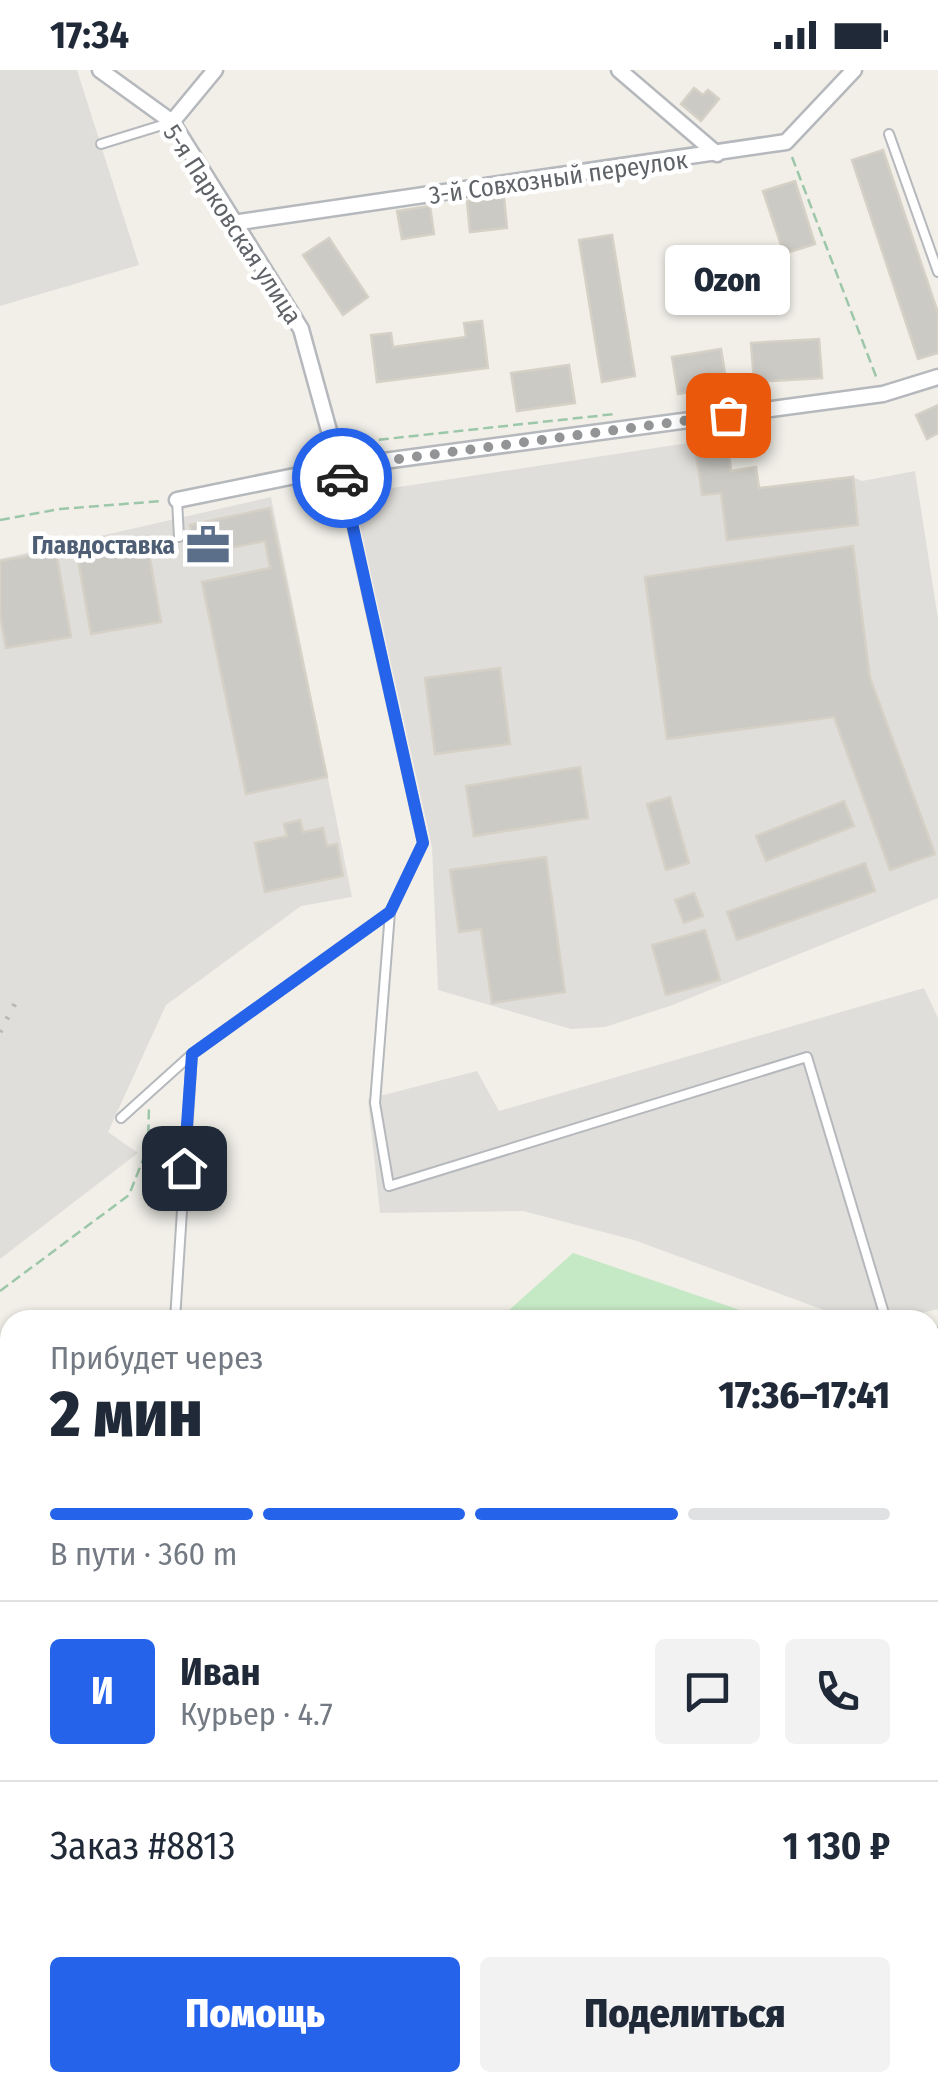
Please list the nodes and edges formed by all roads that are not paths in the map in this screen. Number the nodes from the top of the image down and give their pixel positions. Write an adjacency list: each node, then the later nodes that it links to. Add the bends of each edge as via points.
1 (100, 70): 5 (street, 5-я Парковская улица)
2 (215, 70): 5 (street)
3 (619, 70): 8 (street)
4 (854, 70): 8 (street, 3-й Совхозный переулок, via 786,142)
5 (172, 122): 7 (lane); 9 (street, 5-я Парковская улица)
6 (888, 134): 10 (lane)
7 (100, 144)
8 (716, 154): 9 (street, 3-й Совхозный переулок)
9 (232, 223): 12 (street, 5-я Парковская улица, via 301,329)
10 (938, 272)
11 (938, 377): 12 (street, via 883,394)
12 (339, 467): 13 (street); 15 (lane, via 423,843)
13 (177, 500): 14 (lane)
14 (179, 537)
15 (390, 912): 16 (lane); 19 (lane, via 376,1103 389,1186 807,1057)
16 (192, 1054): 17 (lane); 18 (lane)
17 (120, 1118)
18 (176, 1310)
19 (883, 1310)

